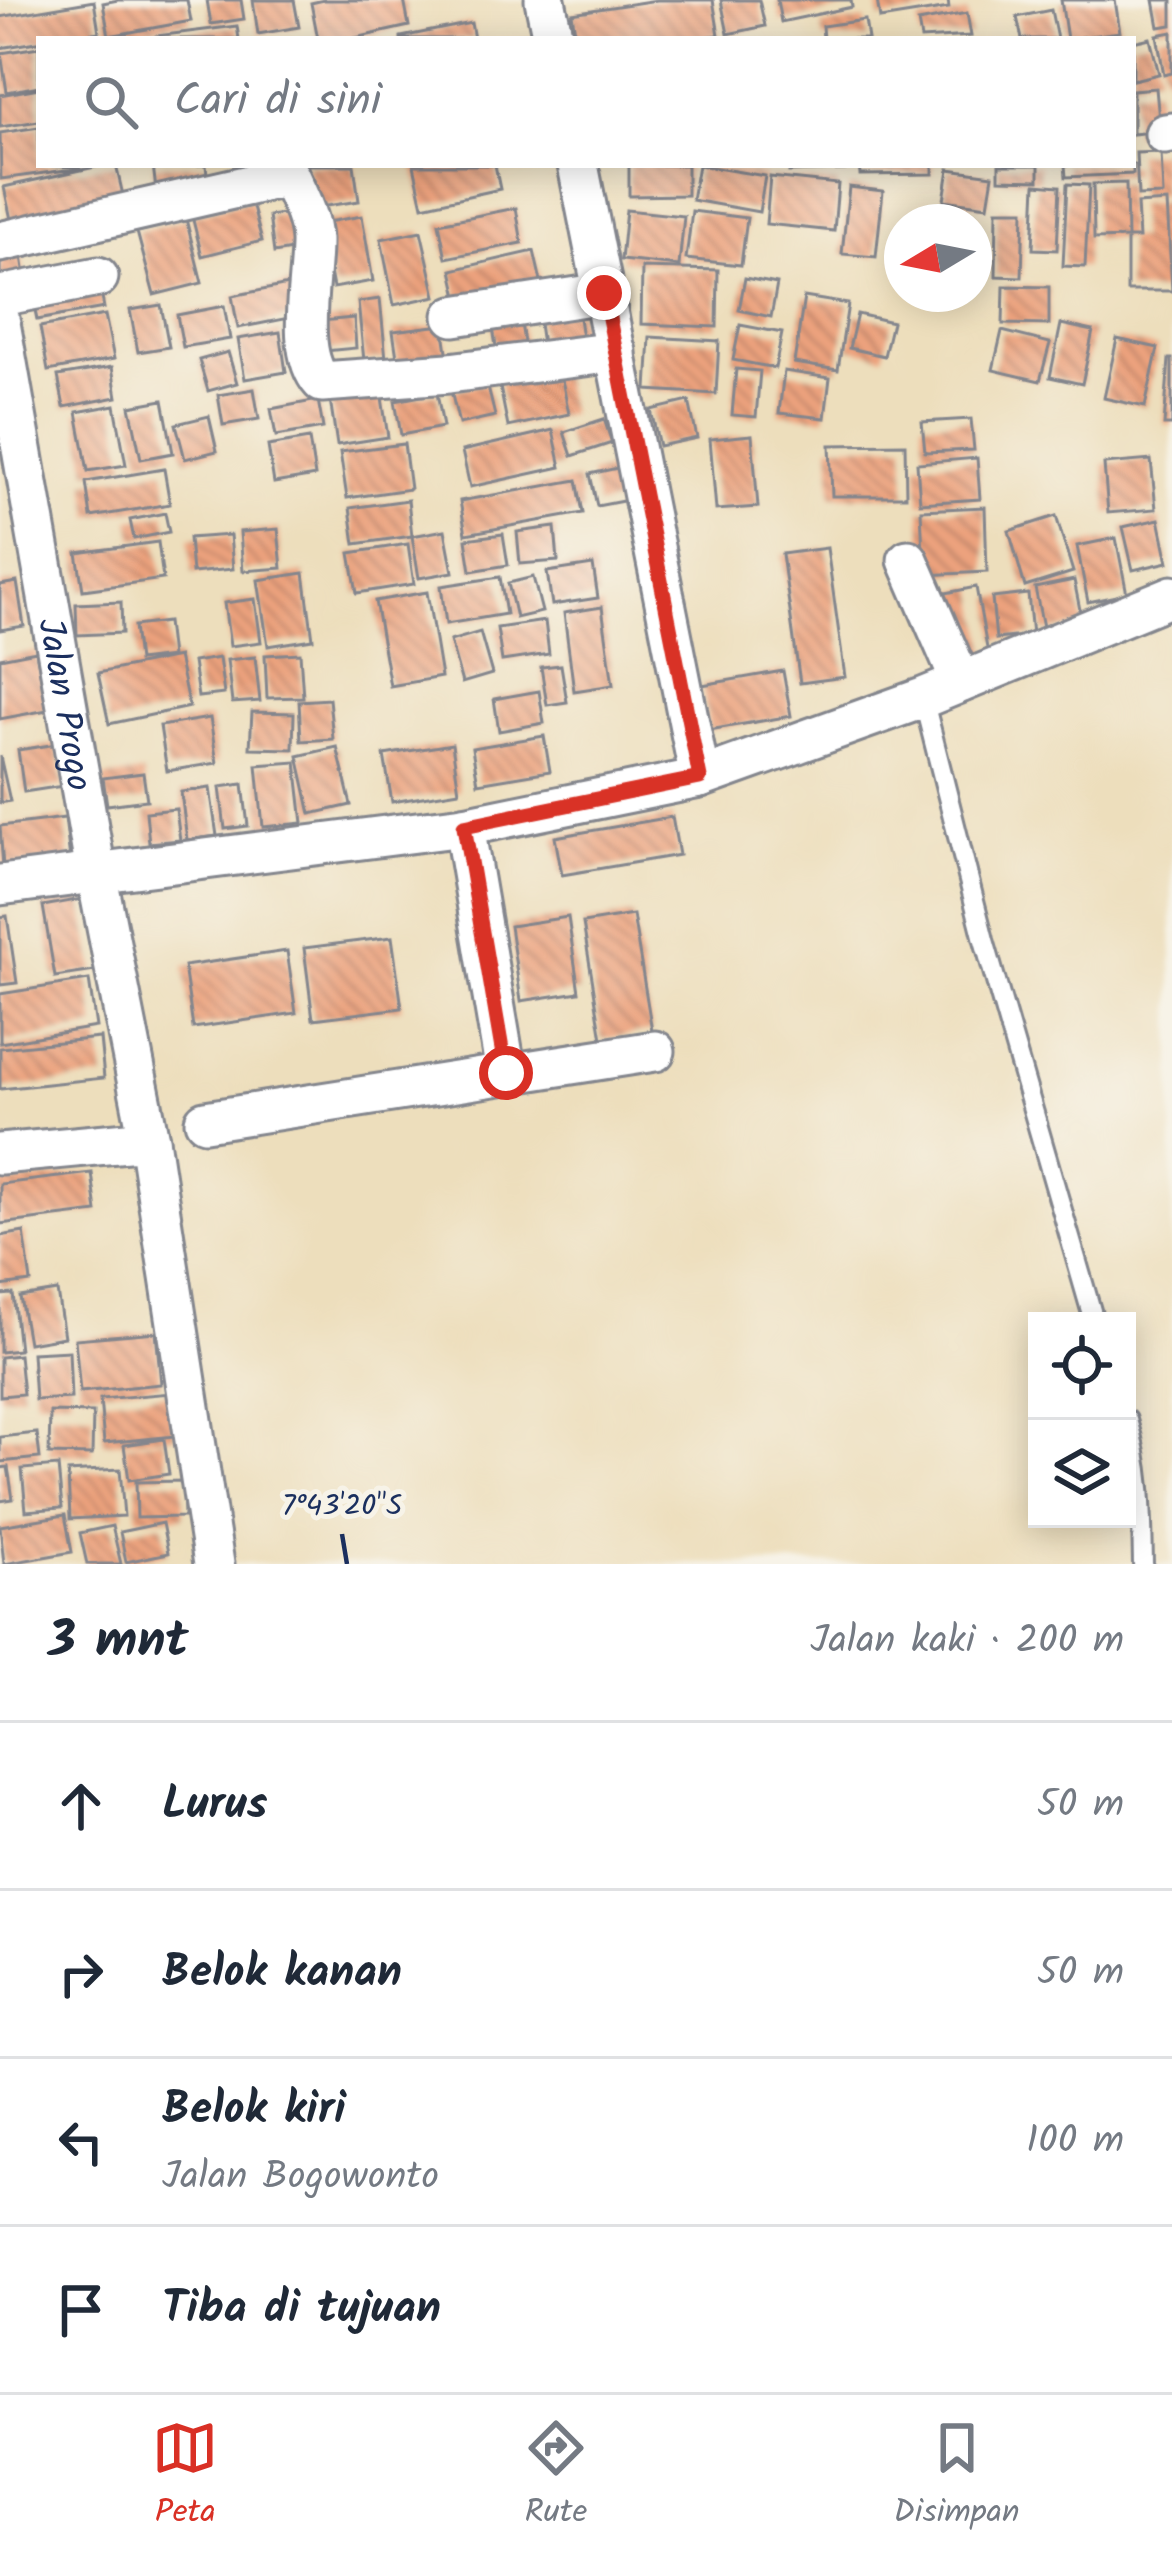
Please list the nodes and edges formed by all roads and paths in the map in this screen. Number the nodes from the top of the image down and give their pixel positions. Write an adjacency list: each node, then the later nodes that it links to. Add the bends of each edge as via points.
1 (545, 0): 2 (street)
2 (552, 36)
3 (579, 168): 7 (street)
4 (288, 170): 5 (street); 11 (street, via 311,240 305,302 317,380)
5 (0, 242)
6 (98, 277): 8 (street)
7 (604, 293): 9 (street); 11 (street)
8 (0, 296)
9 (454, 316)
10 (0, 323): 12 (street, Jalan Progo)
11 (616, 352): 17 (street)
12 (8, 419): 19 (street, Jalan Progo)
13 (908, 560): 15 (street)
14 (1172, 596): 15 (street)
15 (961, 682): 16 (street)
16 (923, 698): 17 (street); 26 (lane)
17 (700, 778): 18 (street)
18 (464, 826): 19 (street); 22 (street)
19 (96, 872): 20 (street); 24 (street, Jalan Progo)
20 (0, 885)
21 (656, 1051): 22 (street)
22 (506, 1073): 23 (street)
23 (206, 1121)
24 (149, 1140): 25 (street); 28 (street, Jalan Progo)
25 (0, 1154)
26 (1091, 1312)
27 (1136, 1461): 29 (lane)
28 (214, 1564)
29 (1144, 1564)

